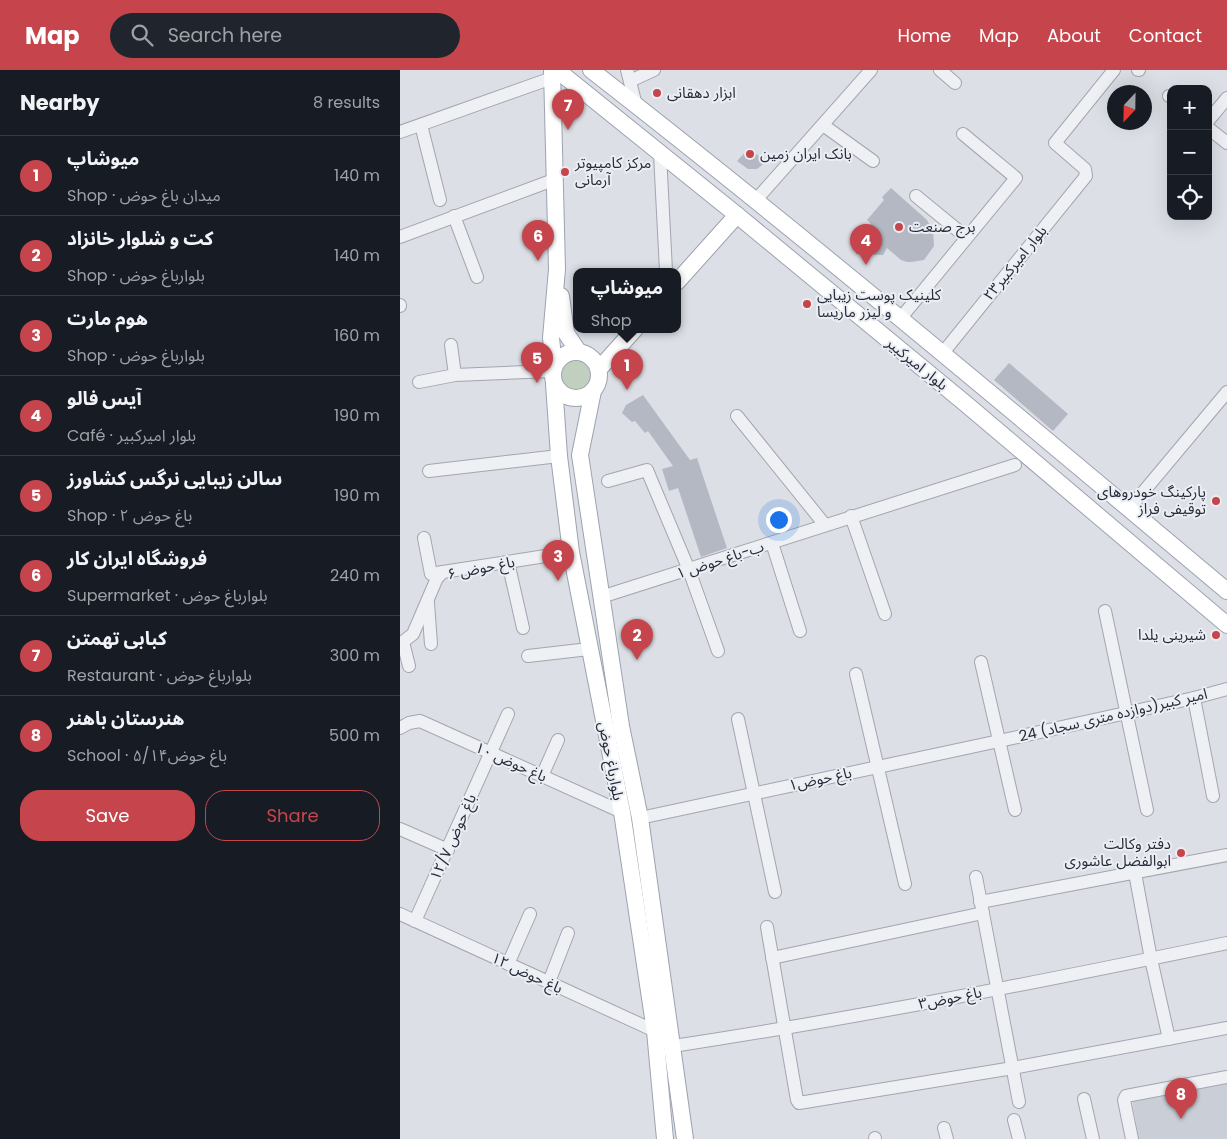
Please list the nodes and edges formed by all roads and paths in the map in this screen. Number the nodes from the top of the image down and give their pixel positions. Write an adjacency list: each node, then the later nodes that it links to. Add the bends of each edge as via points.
1 (591, 70): 10 (main road, بلوار امیرکبیر)
2 (654, 70): 7 (street)
3 (871, 70): 12 (street)
4 (940, 70): 8 (street)
5 (1114, 70): 36 (street, ۲۳بلوار امیرکبیر, via 1054,143 1086,172 1086,176)
6 (553, 73): 13 (street); 18 (main road, بلوار امیرکبیر); 20 (main road, بلوارباغ حوض)
7 (629, 76): 10 (street)
8 (955, 83)
9 (1227, 98): 11 (street)
10 (636, 105): 23 (main road, بلوار امیرکبیر)
11 (1212, 116)
12 (822, 124): 19 (street); 23 (street)
13 (422, 125): 15 (street); 22 (street)
14 (1211, 130): 17 (street)
15 (400, 132)
16 (963, 134): 27 (street, via 1016,178)
17 (1227, 143)
18 (660, 154): 24 (main road, بلوار امیرکبیر); 28 (street)
19 (873, 161)
20 (556, 179): 25 (street); 29 (main road, بلوارباغ حوض)
21 (916, 196): 27 (street)
22 (440, 200)
23 (755, 200): 32 (main road, بلوار امیرکبیر)
24 (737, 215): 31 (main road); 44 (main road, بلوار امیرکبیر)
25 (454, 216): 26 (street); 30 (street)
26 (400, 237)
27 (966, 237): 32 (street)
28 (666, 268)
29 (557, 269): 35 (main road, بلوارباغ حوض, via 566,333); 38 (main road, بلوارباغ حوض, via 551,338)
30 (477, 277)
31 (681, 278)
32 (900, 319): 36 (main road, بلوار امیرکبیر)
33 (631, 333): 37 (main road)
34 (451, 345): 39 (street)
35 (578, 351): 37 (main road, via 591,357); 38 (main road, via 566,353 557,361)
36 (942, 354): 43 (main road, بلوار امیرکبیر)
37 (599, 369): 41 (main road)
38 (553, 373): 39 (street); 41 (main road, via 564,395 572,398 587,396); 46 (main road, بلوارباغ حوض)
39 (455, 375): 40 (street)
40 (419, 382)
41 (593, 391): 60 (main road, بلوارباغ حوض, via 580,455)
42 (1227, 392): 50 (street)
43 (990, 394): 44 (main road); 50 (main road, بلوار امیرکبیر)
44 (974, 410): 64 (main road, بلوار امیرکبیر)
45 (737, 416): 52 (street)
46 (559, 456): 48 (street); 55 (main road, بلوارباغ حوض)
47 (1015, 465): 51 (street, ۱ ب-باغ حوض)
48 (429, 471)
49 (608, 481): 57 (street, via 647,470)
50 (1129, 509): 59 (main road, بلوار امیرکبیر)
51 (851, 516): 52 (street, ۱ ب-باغ حوض); 63 (street)
52 (825, 525): 54 (street, ۱ ب-باغ حوض)
53 (424, 538): 58 (street, via 431,574)
54 (772, 543): 57 (street, ۱ ب-باغ حوض); 66 (street)
55 (571, 552): 56 (street, ۶ باغ حوض); 69 (main road, بلوارباغ حوض)
56 (508, 562): 58 (street, ۶ باغ حوض); 65 (street)
57 (689, 570): 60 (street, ۱ ب-باغ حوض); 70 (street)
58 (443, 572): 61 (street, ۶ باغ حوض)
59 (1227, 591)
60 (601, 597): 81 (main road, بلوارباغ حوض)
61 (427, 601): 67 (street, ۶ باغ حوض, via 413,634); 68 (street)
62 (1105, 611): 77 (street)
63 (885, 614)
64 (1227, 624)
65 (522, 628)
66 (800, 631)
67 (401, 643): 73 (street)
68 (431, 644)
69 (590, 648): 71 (street); 82 (main road, بلوارباغ حوض)
70 (718, 651)
71 (528, 656)
72 (981, 662): 84 (street)
73 (409, 666)
74 (856, 674): 86 (street)
75 (1227, 689): 76 (street, 24 امیر کبیر(دوازده متری سجاد))
76 (1194, 698): 77 (street, 24 امیر کبیر(دوازده متری سجاد)); 89 (street)
77 (1127, 712): 84 (street, 24 امیر کبیر(دوازده متری سجاد)); 91 (street)
78 (508, 714): 85 (street, ۱۲/۷ باغ حوض)
79 (738, 719): 88 (street)
80 (400, 728): 85 (street, ۱۰ باغ حوض, via 420,721)
81 (622, 734): 82 (main road); 93 (main road, بلوارباغ حوض)
82 (606, 738): 92 (main road, بلوارباغ حوض)
83 (558, 740): 87 (street)
84 (999, 741): 86 (street, باغ حوض۱); 90 (street)
85 (490, 753): 87 (street, ۱۰ باغ حوض); 95 (street, ۱۲/۷ باغ حوض)
86 (877, 767): 88 (street, باغ حوض۱); 99 (street)
87 (542, 776): 92 (street, ۱۰ باغ حوض)
88 (754, 794): 93 (street, باغ حوض۱); 100 (street)
89 (1214, 796)
90 (1015, 810)
91 (1147, 810)
92 (622, 812): 115 (main road, بلوارباغ حوض)
93 (640, 818): 117 (main road, بلوارباغ حوض)
94 (400, 829): 95 (street)
95 (448, 850): 104 (street, ۱۲/۷ باغ حوض)
96 (1227, 855): 97 (street)
97 (1135, 873): 101 (street); 109 (street)
98 (976, 877): 101 (street)
99 (905, 884)
100 (775, 892)
101 (981, 907): 108 (street); 112 (street)
102 (400, 914): 104 (street, ۱۲ باغ حوض)
103 (530, 914): 110 (street)
104 (415, 921): 110 (street, ۱۲ باغ حوض)
105 (767, 928): 108 (street)
106 (568, 933): 111 (street)
107 (1227, 943): 109 (street, باغ حوض۳)
108 (772, 958): 114 (street)
109 (1151, 959): 112 (street, باغ حوض۳); 116 (street)
110 (508, 964): 111 (street, ۱۲ باغ حوض)
111 (549, 982): 115 (street, ۱۲ باغ حوض)
112 (997, 989): 114 (street, باغ حوض۳); 118 (street)
113 (1227, 1028): 116 (street)
114 (786, 1029): 117 (street, باغ حوض۳); 118 (street, via 799,1103)
115 (654, 1031): 123 (main road, بلوارباغ حوض)
116 (1169, 1039): 118 (street)
117 (672, 1046): 124 (main road, بلوارباغ حوض)
118 (1013, 1068): 121 (street)
119 (1227, 1077): 127 (street, via 1126,1096 1124,1100)
120 (1084, 1099): 126 (street)
121 (1019, 1102)
122 (1014, 1120): 125 (street)
123 (665, 1139)
124 (685, 1139)
125 (1019, 1139)
126 (1093, 1139)
127 (1132, 1139)

